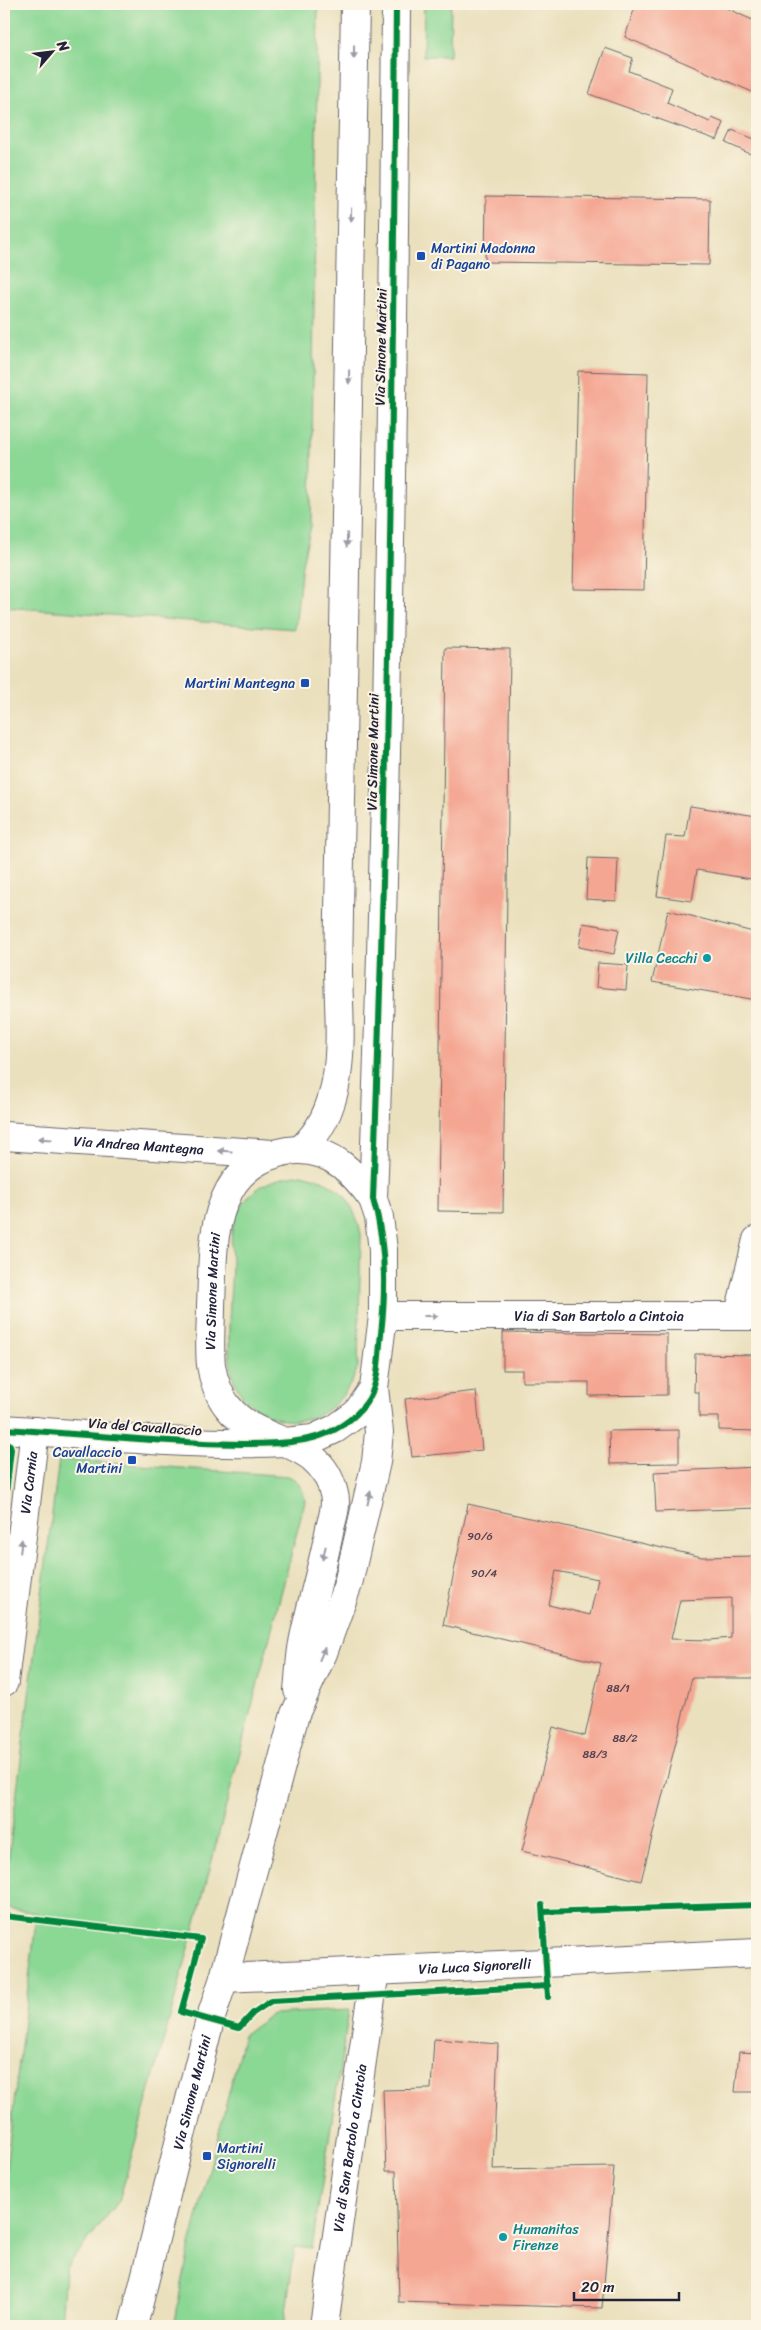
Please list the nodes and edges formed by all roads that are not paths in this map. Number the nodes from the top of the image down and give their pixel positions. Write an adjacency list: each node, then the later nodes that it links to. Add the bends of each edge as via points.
1 (355, 4): 4 (street, one-way to 4, via 338,1075 317,1134)
2 (396, 4): 6 (street, Via Simone Martini, via 394,351 382,962)
3 (4, 1136): 5 (street, Via Andrea Mantegna, one-way to 3)
4 (300, 1150): 5 (street, Via Simone Martini); 6 (street, Via Simone Martini, via 322,1154 344,1165)
5 (273, 1154): 13 (street, Via Simone Martini, via 245,1171 230,1189 218,1218 213,1251 211,1365 227,1406 257,1430)
6 (373, 1199): 9 (street, Via Simone Martini, via 382,1234)
7 (757, 1240): 8 (street, Via di San Bartolo a Cintoia)
8 (748, 1315): 9 (street, Via di San Bartolo a Cintoia, one-way to 8)
9 (383, 1316): 10 (street, Via Simone Martini)
10 (374, 1388): 13 (street, Via Simone Martini, via 356,1414 335,1429 313,1438); 15 (street, Via Simone Martini, one-way to 10, via 345,1592 359,1539 372,1485 378,1440)
11 (4, 1429): 12 (street, Via del Cavallaccio)
12 (35, 1431): 13 (street, Via del Cavallaccio, via 149,1441); 14 (street, Via Carnia, one-way to 12)
13 (285, 1442): 15 (street, Via Simone Martini, one-way to 15, via 301,1449 320,1465 332,1486 335,1504 303,1640)
14 (4, 1682)
15 (295, 1714): 18 (street, Via Simone Martini)
16 (757, 1953): 17 (street, Via Luca Signorelli)
17 (376, 1970): 18 (street, Via Luca Signorelli); 20 (street, Via di San Bartolo a Cintoia)
18 (224, 1978): 19 (street, Via Simone Martini, via 210,2020)
19 (133, 2326)
20 (324, 2326)

